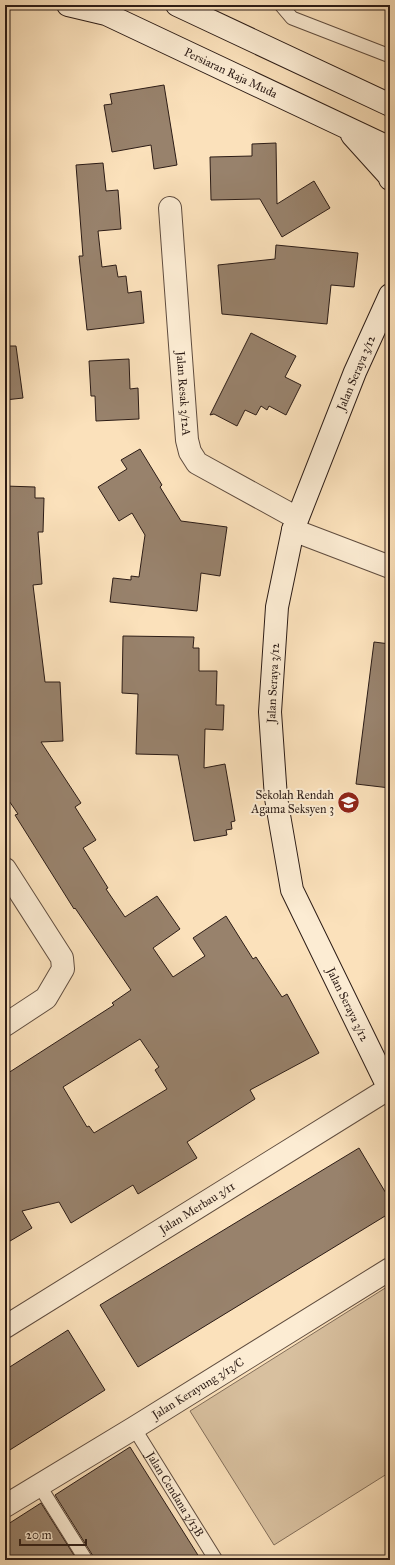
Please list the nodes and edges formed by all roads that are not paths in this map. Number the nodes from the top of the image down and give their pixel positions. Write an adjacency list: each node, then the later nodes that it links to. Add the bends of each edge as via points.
1 (68, 5): 6 (street, Persiaran Raja Muda, via 106,14)
2 (281, 5): 4 (lane, via 292,18)
3 (183, 6): 5 (street)
4 (390, 56)
5 (390, 105)
6 (344, 126): 7 (street, Persiaran Raja Muda); 8 (street)
7 (390, 148)
8 (390, 179)
9 (170, 208): 11 (street, Jalan Resak 3/12A, via 187,440 190,452 197,463)
10 (390, 295): 11 (street, Jalan Seraya 3/12, via 355,372)
11 (295, 524): 12 (street, Jalan Resak 3/12A); 15 (street, Jalan Seraya 3/12, via 277,607 270,712 276,798 292,890)
12 (390, 567)
13 (5, 869): 14 (street, via 62,958 62,969 46,998)
14 (5, 1025)
15 (389, 1090): 17 (street, Jalan Merbau 3/11)
16 (390, 1269): 18 (street, Jalan Kerayung 3/13/C)
17 (5, 1327)
18 (134, 1428): 19 (street, Jalan Kerayung 3/13/C); 22 (lane, Jalan Cendana 3/13B)
19 (39, 1486): 20 (street, Jalan Kerayung 3/13/C); 21 (lane)
20 (5, 1506)
21 (86, 1560)
22 (216, 1560)

